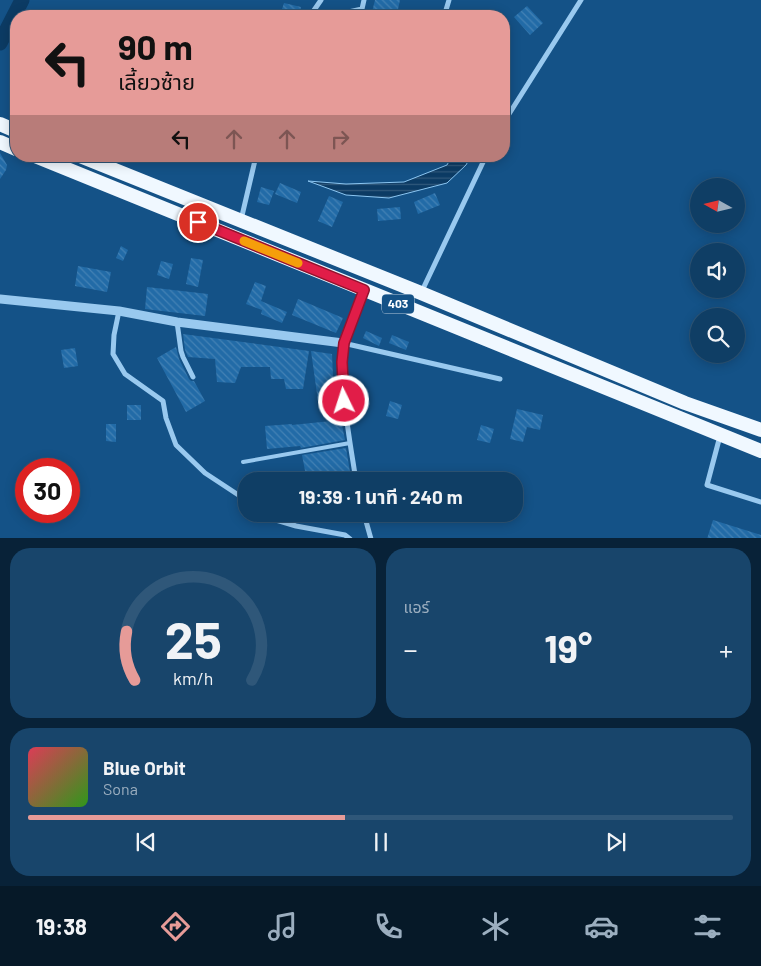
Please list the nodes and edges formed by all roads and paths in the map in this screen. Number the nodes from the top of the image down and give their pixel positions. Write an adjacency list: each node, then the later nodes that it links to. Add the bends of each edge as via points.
1 (364, 0): 3 (street, via 362,9)
2 (581, 0): 4 (street)
3 (358, 10)
4 (510, 112)
5 (50, 162): 10 (highway, 403)
6 (106, 162): 9 (highway, 403)
7 (254, 162): 9 (street)
8 (483, 162): 11 (street)
9 (240, 220): 11 (highway, 403)
10 (364, 290): 15 (street); 19 (highway, 403)
11 (421, 293): 18 (highway, 403, via 685,403)
12 (0, 298): 13 (street)
13 (119, 311): 14 (street); 24 (street, via 113,354 125,374 163,401 176,445 205,473)
14 (177, 322): 15 (street); 16 (street, via 181,351)
15 (344, 343): 17 (street); 20 (street, via 343,384)
16 (194, 377)
17 (500, 379)
18 (761, 430)
19 (720, 435): 21 (highway, 403); 25 (street, via 708,486)
20 (350, 443): 22 (lane); 23 (street)
21 (761, 450)
22 (243, 462)
23 (355, 472)
24 (238, 495)
25 (761, 502)
26 (283, 522): 28 (street)
27 (366, 522): 29 (street)
28 (350, 538)
29 (371, 538)

